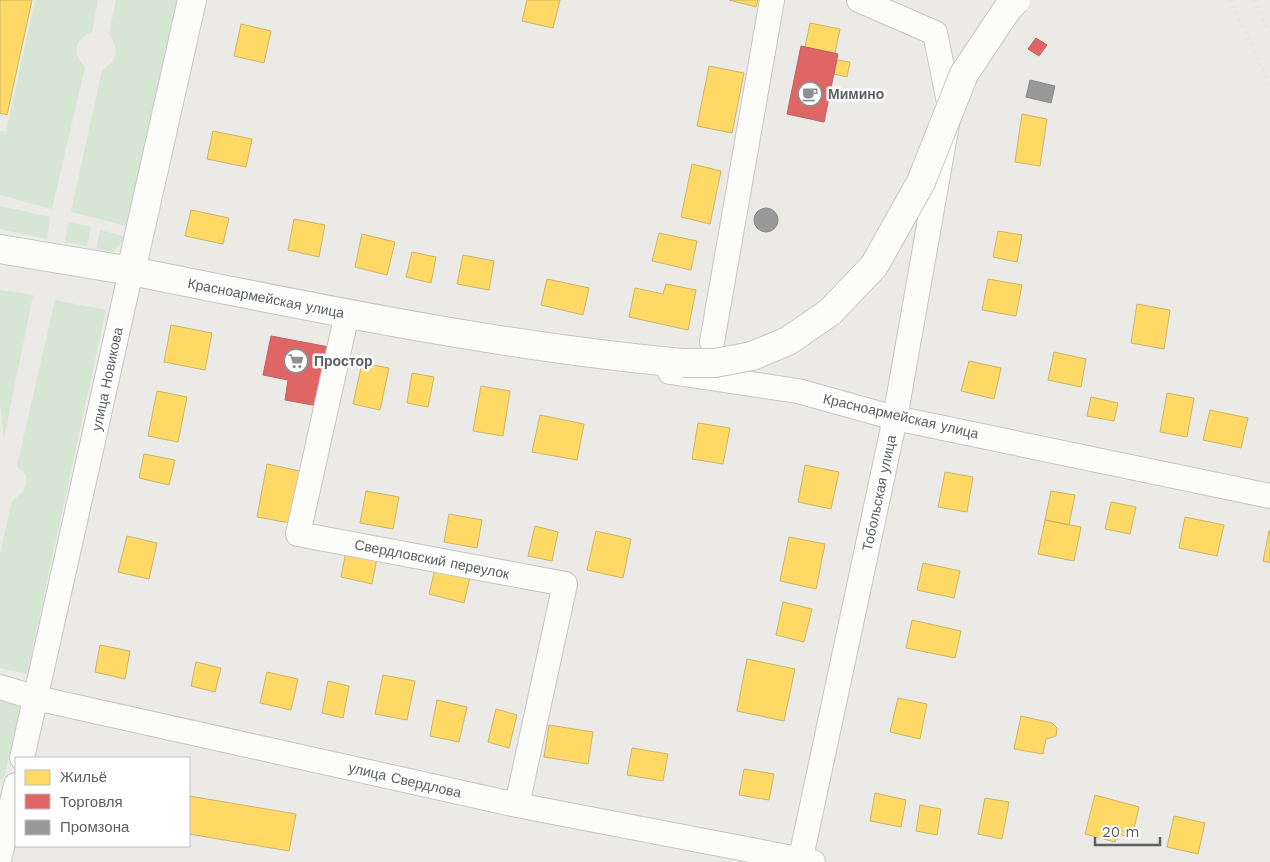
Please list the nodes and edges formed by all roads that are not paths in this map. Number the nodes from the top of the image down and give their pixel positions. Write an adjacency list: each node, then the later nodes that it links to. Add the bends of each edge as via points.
1 (192, 0): 6 (street, улица Новикова)
2 (772, 0): 8 (street)
3 (859, 0): 10 (street, Тобольская улица, via 935,33 950,107)
4 (1016, 0): 9 (street, Красноармейская улица, bridge, via 964,74 921,182 874,266 830,312 788,341 752,356 716,363 682,364)
5 (0, 248): 6 (street, Красноармейская улица)
6 (131, 271): 7 (street, Красноармейская улица); 13 (street, улица Новикова)
7 (347, 314): 9 (street, Красноармейская улица); 16 (street, Свердловский переулок, via 298,534 565,584)
8 (712, 342)
9 (532, 345): 10 (street, Красноармейская улица, via 556,355 798,391)
10 (895, 418): 11 (street, Красноармейская улица); 18 (street, Тобольская улица)
11 (1270, 496)
12 (0, 687): 13 (street, улица Свердлова)
13 (36, 698): 14 (street, улица Новикова); 16 (street, улица Свердлова)
14 (22, 757)
15 (10, 794): 17 (street)
16 (517, 805): 18 (street, улица Свердлова)
17 (0, 856)
18 (804, 861)

